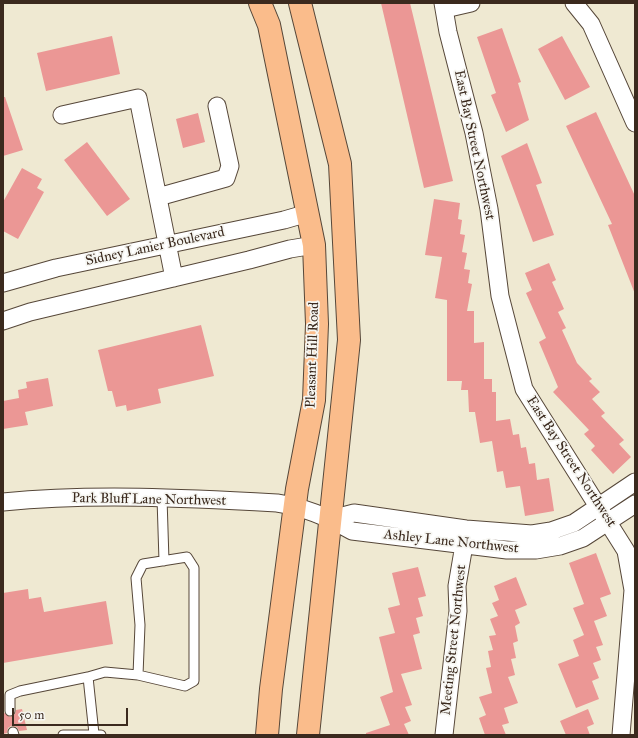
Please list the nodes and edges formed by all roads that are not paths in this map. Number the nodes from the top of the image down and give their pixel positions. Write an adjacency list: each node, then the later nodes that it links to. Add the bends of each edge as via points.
1 (260, 3): 10 (highway, Pleasant Hill Road, via 268,25)
2 (300, 3): 22 (highway, via 340,164 349,340)
3 (471, 3): 5 (street)
4 (574, 3): 8 (street, via 591,24)
5 (444, 6): 21 (street, East Bay Street Northwest, via 448,32 479,156 489,209 500,296 524,389)
6 (216, 106): 9 (street, via 230,166 226,178)
7 (62, 115): 9 (street, via 138,98)
8 (635, 123)
9 (158, 197): 11 (street)
10 (308, 213): 11 (street, Sidney Lanier Boulevard); 12 (highway, Pleasant Hill Road)
11 (168, 244): 13 (street); 14 (street, Sidney Lanier Boulevard, via 56,268)
12 (314, 245): 13 (street); 20 (highway, Pleasant Hill Road, via 317,324 314,400)
13 (174, 278): 15 (street, via 30,312)
14 (3, 283)
15 (3, 321)
16 (635, 482): 21 (street, Ashley Lane Northwest)
17 (162, 498): 18 (street, Park Bluff Lane Northwest, via 32,499); 20 (street, Park Bluff Lane Northwest); 25 (lane)
18 (3, 502)
19 (635, 504): 23 (street, Ashley Lane Northwest)
20 (294, 506): 22 (street, Ashley Lane Northwest); 31 (highway, Pleasant Hill Road)
21 (599, 507): 22 (street, Ashley Lane Northwest, via 574,523 532,534 466,529 354,513); 23 (street, East Bay Street Northwest)
22 (331, 519): 24 (street, Ashley Lane Northwest, via 352,531); 32 (highway)
23 (609, 522): 24 (street, Ashley Lane Northwest, via 583,538 560,546 536,550 507,550); 34 (street, East Bay Street Northwest, via 626,551 633,590)
24 (464, 545): 33 (street, Meeting Street Northwest, via 457,586 458,611)
25 (164, 561): 26 (lane, via 143,564 136,578 140,624); 26 (lane, via 187,557 194,568 194,681 185,686)
26 (138, 676): 27 (lane, via 105,672)
27 (88, 677): 28 (lane, via 10,695); 29 (lane)
28 (10, 711)
29 (97, 734): 30 (lane)
30 (64, 735)
31 (267, 735)
32 (308, 735)
33 (444, 735)
34 (621, 735)

